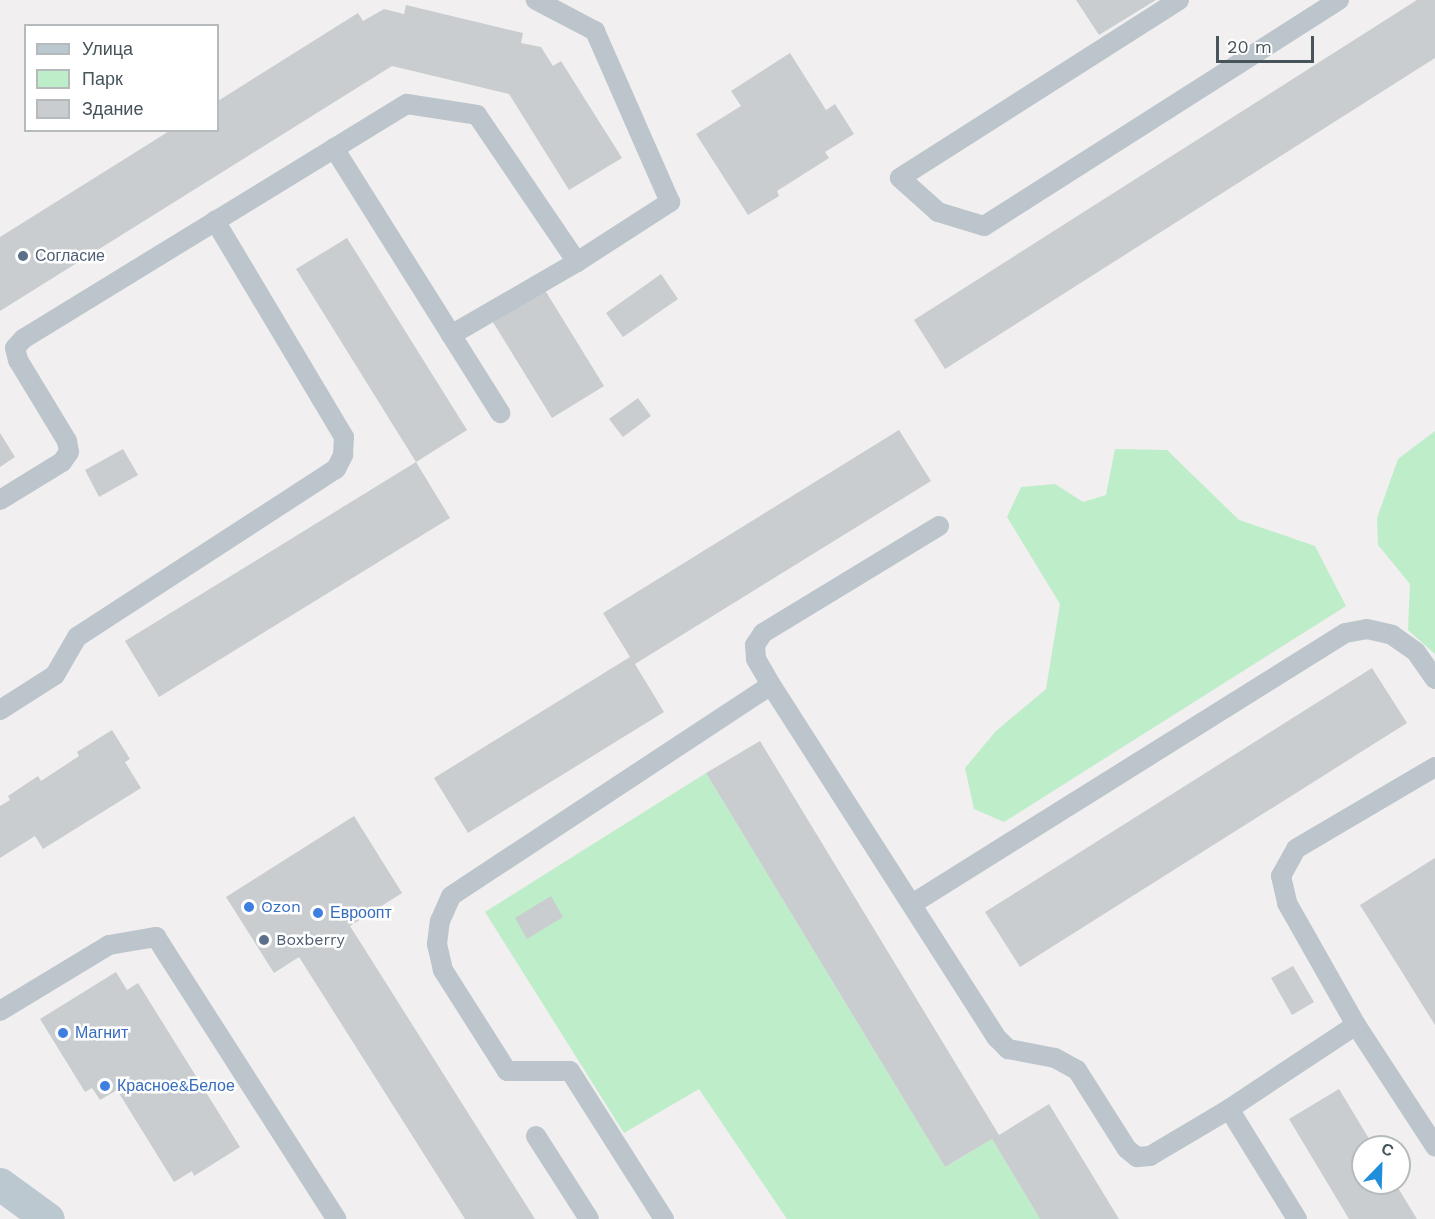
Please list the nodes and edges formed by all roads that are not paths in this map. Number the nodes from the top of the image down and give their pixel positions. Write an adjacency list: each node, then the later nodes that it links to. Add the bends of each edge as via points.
1 (536, 0): 6 (lane, via 595,31 670,202)
2 (1179, 0): 3 (lane, via 900,178 938,212 984,226)
3 (1339, 0)
4 (334, 148): 5 (lane); 6 (lane, via 407,104 477,115); 7 (lane)
5 (215, 221): 9 (lane, via 23,339 15,348 18,360 67,441 69,452 62,462); 13 (lane, via 344,438 343,455 336,469 77,637 55,675)
6 (577, 262): 7 (lane)
7 (451, 335): 8 (lane)
8 (500, 413)
9 (0, 500)
10 (939, 526): 12 (lane, via 763,633 755,645 756,659)
11 (1435, 680): 15 (lane, via 1416,652 1392,635 1367,629 1345,633)
12 (771, 685): 15 (lane); 25 (lane, via 451,896 440,921 437,944 443,970 507,1071 570,1071)
13 (0, 710)
14 (1435, 767): 17 (lane, via 1296,849 1281,876 1287,903)
15 (912, 904): 18 (lane, via 997,1038 1008,1049 1055,1058 1077,1070 1127,1149 1137,1157 1150,1156)
16 (0, 1011): 23 (lane, via 109,945 156,937)
17 (1356, 1025): 18 (lane); 20 (lane)
18 (1229, 1109): 26 (lane)
19 (536, 1136): 24 (lane)
20 (1433, 1140)
21 (0, 1184): 22 (street)
22 (48, 1219)
23 (336, 1219)
24 (589, 1219)
25 (664, 1219)
26 (1297, 1219)

